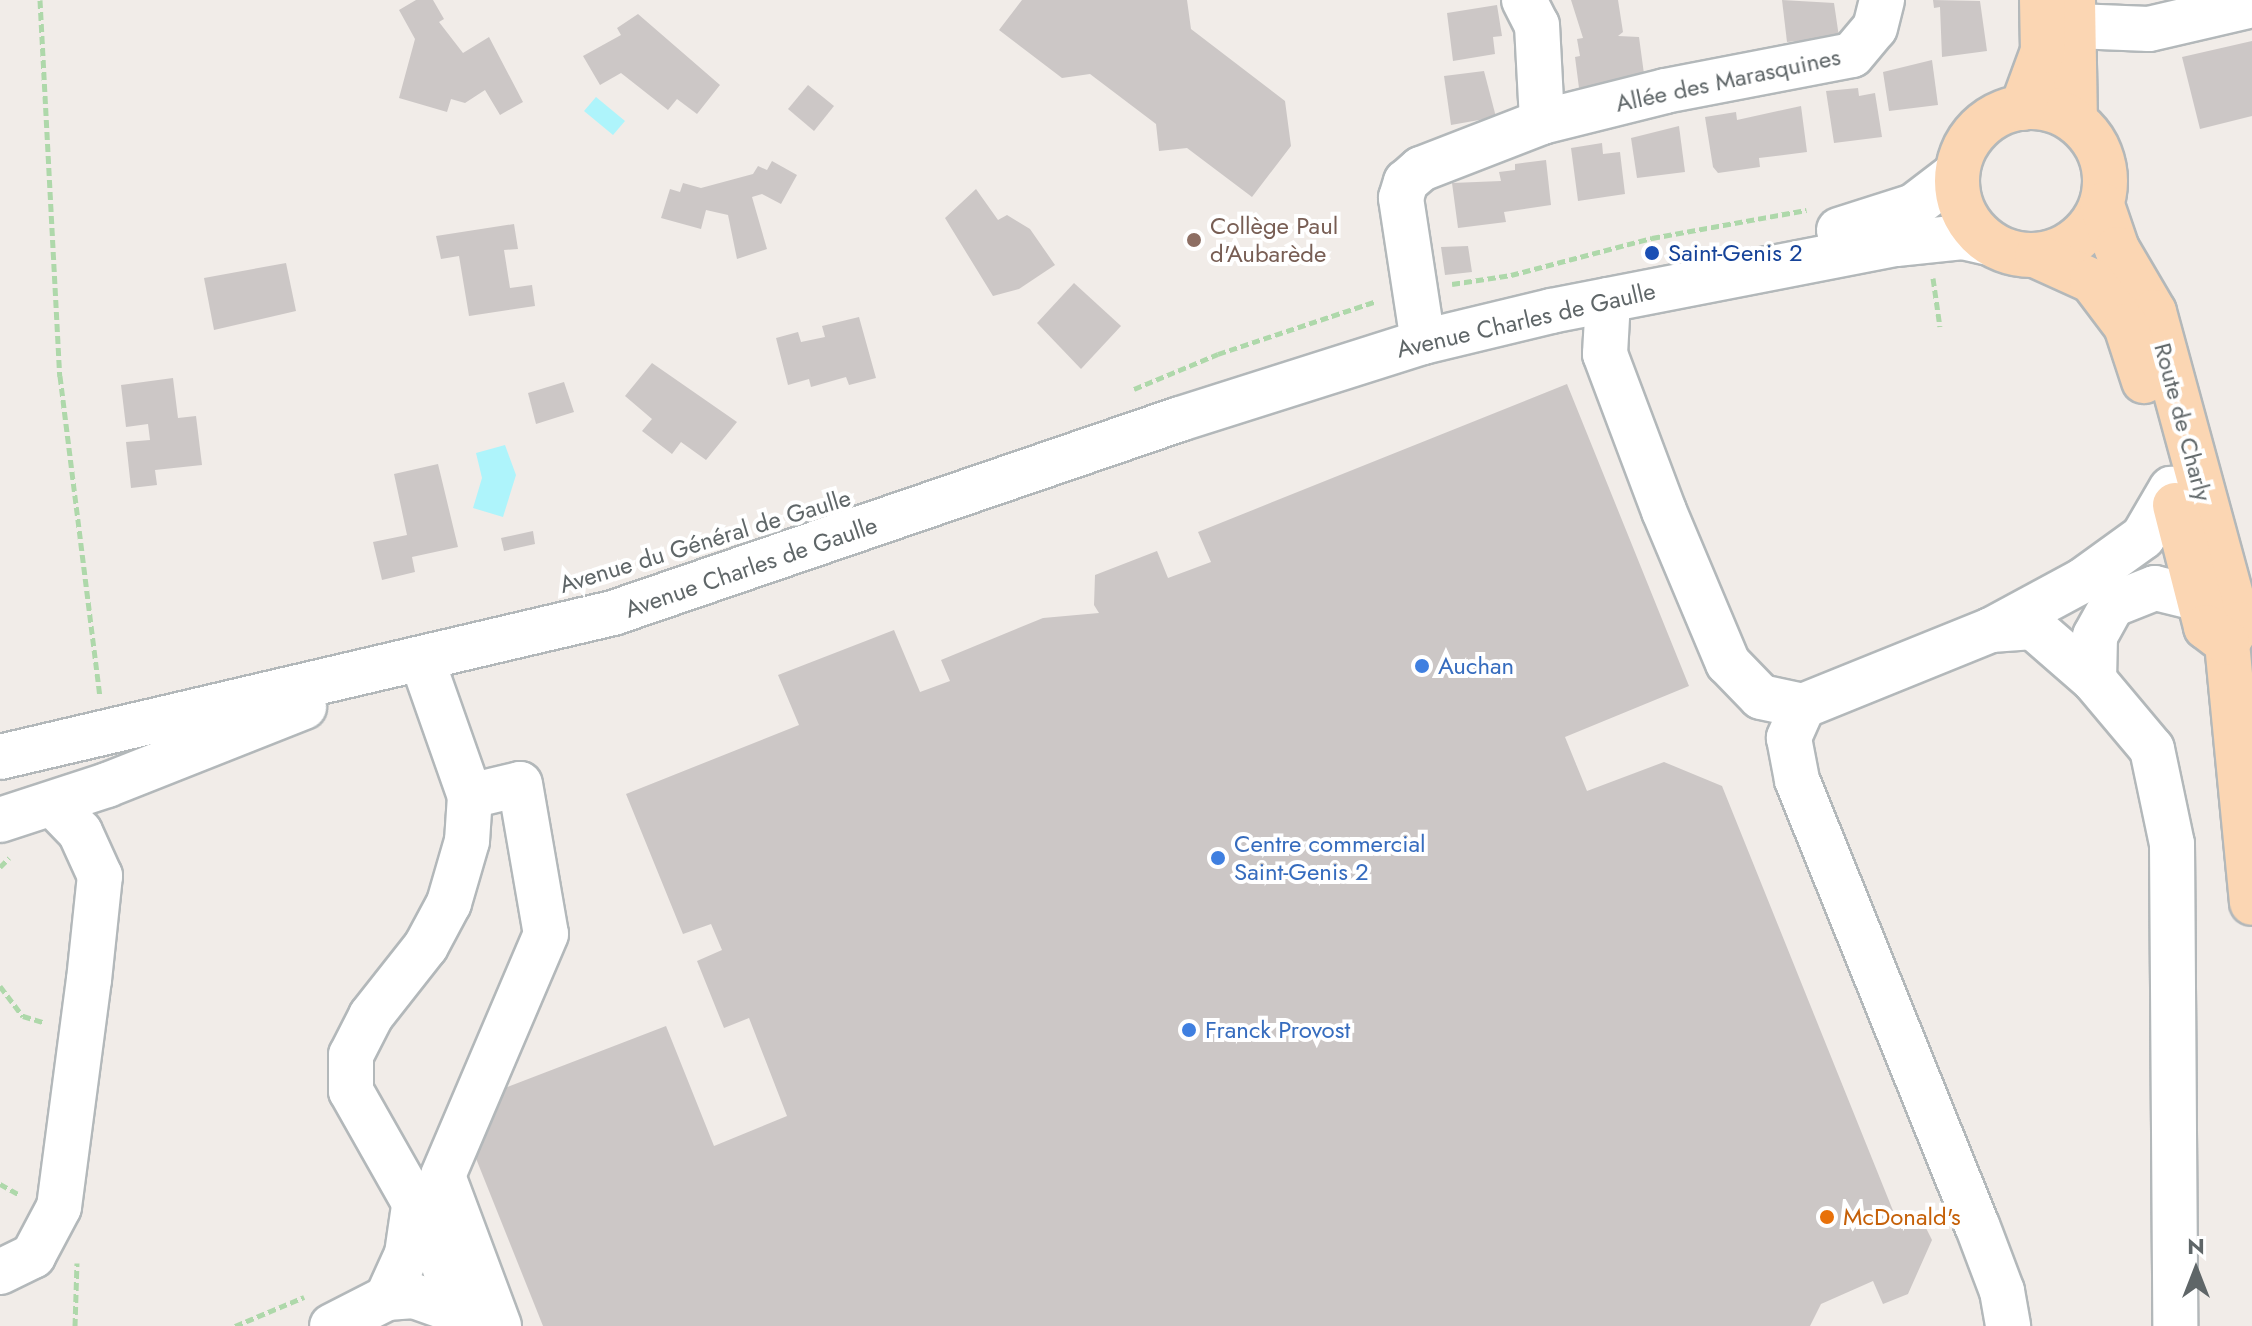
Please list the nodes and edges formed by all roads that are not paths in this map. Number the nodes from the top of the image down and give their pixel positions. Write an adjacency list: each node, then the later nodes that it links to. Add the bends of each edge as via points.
1 (1524, 0): 7 (street, via 1537,25)
2 (1882, 0): 7 (street, Allée des Marasquines, via 1875,28 1852,55 1665,91)
3 (2252, 5): 4 (street, via 2149,29)
4 (2063, 9): 5 (main road); 6 (main road)
5 (2022, 108): 6 (main road, via 2059,112); 8 (main road, via 1978,129 1964,149)
6 (2075, 121): 9 (main road, via 2103,158)
7 (1542, 122): 13 (street, Allée des Marasquines, via 1421,169 1406,182 1401,198)
8 (1957, 173): 10 (main road, via 1963,212); 13 (street, Avenue Charles de Gaulle, via 1914,206 1877,221 1656,272)
9 (2102, 205): 11 (main road, via 2078,240); 17 (main road, Route de Charly, via 2117,249 2154,312 2239,624)
10 (1989, 243): 11 (main road); 12 (street, Avenue Charles de Gaulle, via 1963,237 1896,244)
11 (2037, 256): 14 (main road, Route de Charly, via 2092,281 2126,326)
12 (1608, 300): 13 (street, Avenue Charles de Gaulle); 20 (street, via 1605,354 1728,663 1761,697)
13 (1410, 312): 18 (street, Avenue Charles de Gaulle, via 1074,455 613,613)
14 (2171, 489): 15 (main road, Route de Charly); 16 (street, via 2143,537 2082,581)
15 (2200, 599): 17 (main road, Route de Charly, via 2206,627); 19 (street, via 2155,588 2112,605 2095,636)
16 (1991, 630): 19 (street, via 2033,627); 20 (street)
17 (2227, 643): 22 (main road, Route de Charly)
18 (422, 660): 21 (street, Avenue Charles de Gaulle); 23 (street); 24 (street, Avenue Charles de Gaulle)
19 (2094, 680): 32 (street, via 2152,749 2172,844)
20 (1803, 706): 28 (street, via 1789,738 1797,780)
21 (5, 757)
22 (2247, 772): 25 (main road, Route de Charly)
23 (470, 796): 26 (street, via 467,841 449,903 426,946 371,1016 351,1055 351,1091); 31 (street, via 520,784 546,934 443,1176)
24 (18, 824): 27 (street, via 80,832 100,876 59,1207 33,1256)
25 (2252, 903)
26 (415, 1199): 29 (street, via 407,1254); 30 (street, via 436,1241)
27 (0, 1272)
28 (2012, 1314)
29 (355, 1316): 30 (street, via 424,1298)
30 (462, 1319)
31 (499, 1326)
32 (2175, 1326)

